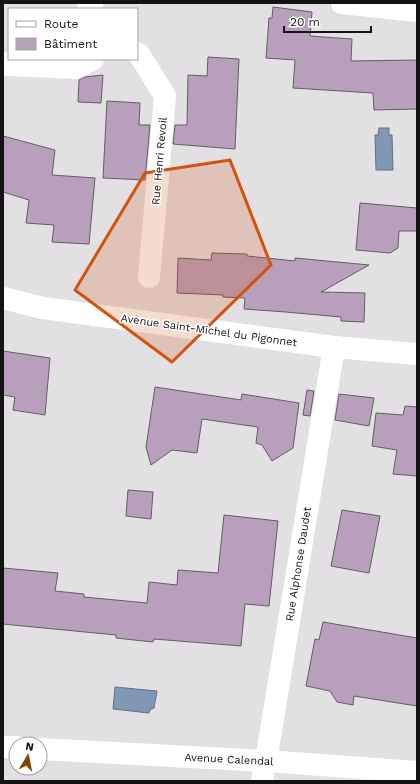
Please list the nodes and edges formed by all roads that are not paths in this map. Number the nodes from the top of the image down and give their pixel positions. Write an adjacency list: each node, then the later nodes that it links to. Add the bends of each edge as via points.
1 (342, 3): 2 (street)
2 (417, 11)
3 (138, 54): 6 (street, Rue Henri Revoil, via 165,96)
4 (91, 60): 5 (street, via 76,68)
5 (3, 63)
6 (149, 277)
7 (3, 298): 8 (street, Avenue Saint-Michel du Pigonnet, via 43,308)
8 (334, 347): 9 (street, Avenue Saint-Michel du Pigonnet); 11 (street, Rue Alphonse Daudet)
9 (417, 354)
10 (48, 750): 11 (street, Avenue Calendal)
11 (264, 771): 12 (street, Avenue Calendal)
12 (417, 772)

